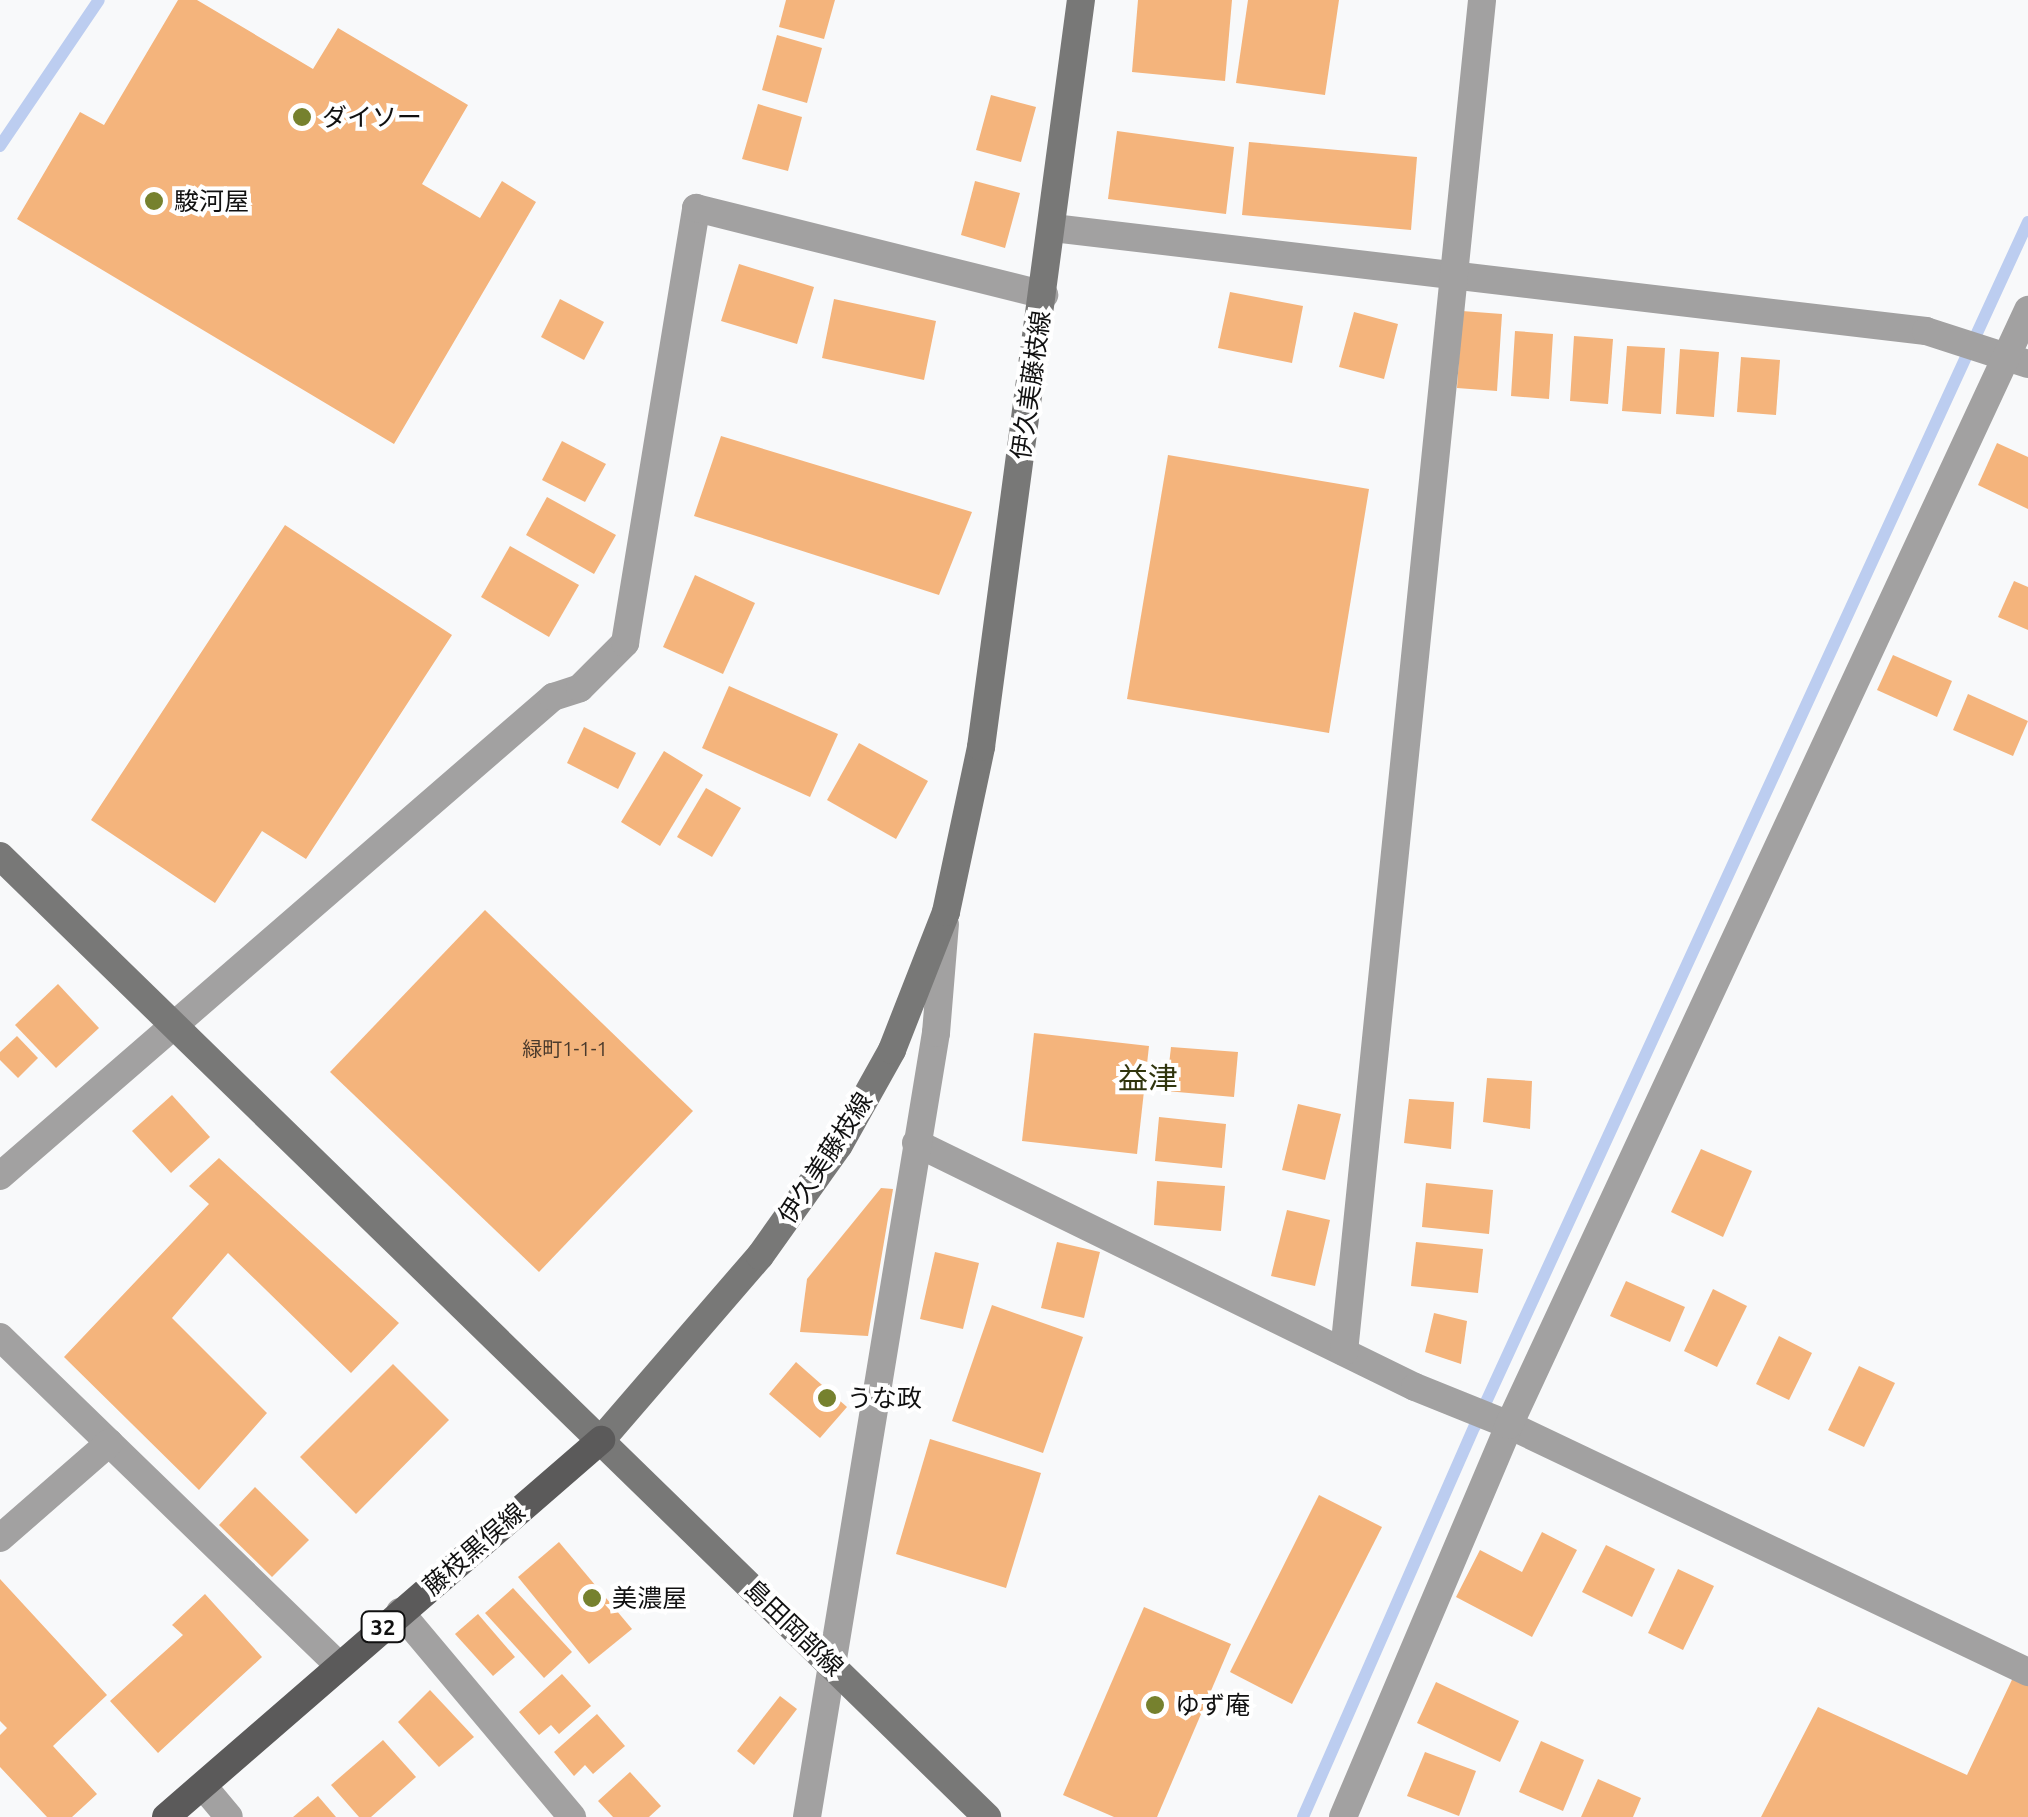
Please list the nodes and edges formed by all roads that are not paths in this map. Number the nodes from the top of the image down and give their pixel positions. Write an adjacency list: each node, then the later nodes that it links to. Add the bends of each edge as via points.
1 (1081, 0): 3 (main road, 伊久美藤枝線)
2 (1482, 0): 4 (street)
3 (1052, 228): 4 (street); 5 (main road, 伊久美藤枝線)
4 (1453, 275): 7 (street, via 1926,331); 14 (street)
5 (1044, 294): 9 (main road, 伊久美藤枝線, via 981,747); 10 (street, via 696,208 625,644 580,688 554,697)
6 (2028, 310): 7 (street)
7 (2018, 360): 15 (street)
8 (0, 856): 10 (main road)
9 (946, 912): 11 (street, via 936,1033); 16 (main road, 伊久美藤枝線, via 892,1050 838,1145 760,1256)
10 (174, 1026): 12 (street); 16 (main road)
11 (916, 1143): 14 (street); 20 (street)
12 (0, 1176)
13 (0, 1338): 17 (street)
14 (1344, 1352): 15 (street)
15 (1510, 1424): 22 (street); 29 (street)
16 (601, 1440): 19 (main road, 藤枝黒俣線 / 32); 20 (main road, 島田岡部線)
17 (110, 1444): 18 (street); 21 (street)
18 (0, 1538)
19 (400, 1612): 21 (main road, 藤枝黒俣線 / 32); 26 (street)
20 (830, 1664): 27 (street); 28 (main road, 島田岡部線)
21 (339, 1666): 23 (main road, 藤枝黒俣線 / 32)
22 (2028, 1672)
23 (202, 1786): 24 (main road, 藤枝黒俣線 / 32); 25 (street)
24 (166, 1817)
25 (229, 1817)
26 (572, 1817)
27 (807, 1817)
28 (987, 1817)
29 (1343, 1817)

